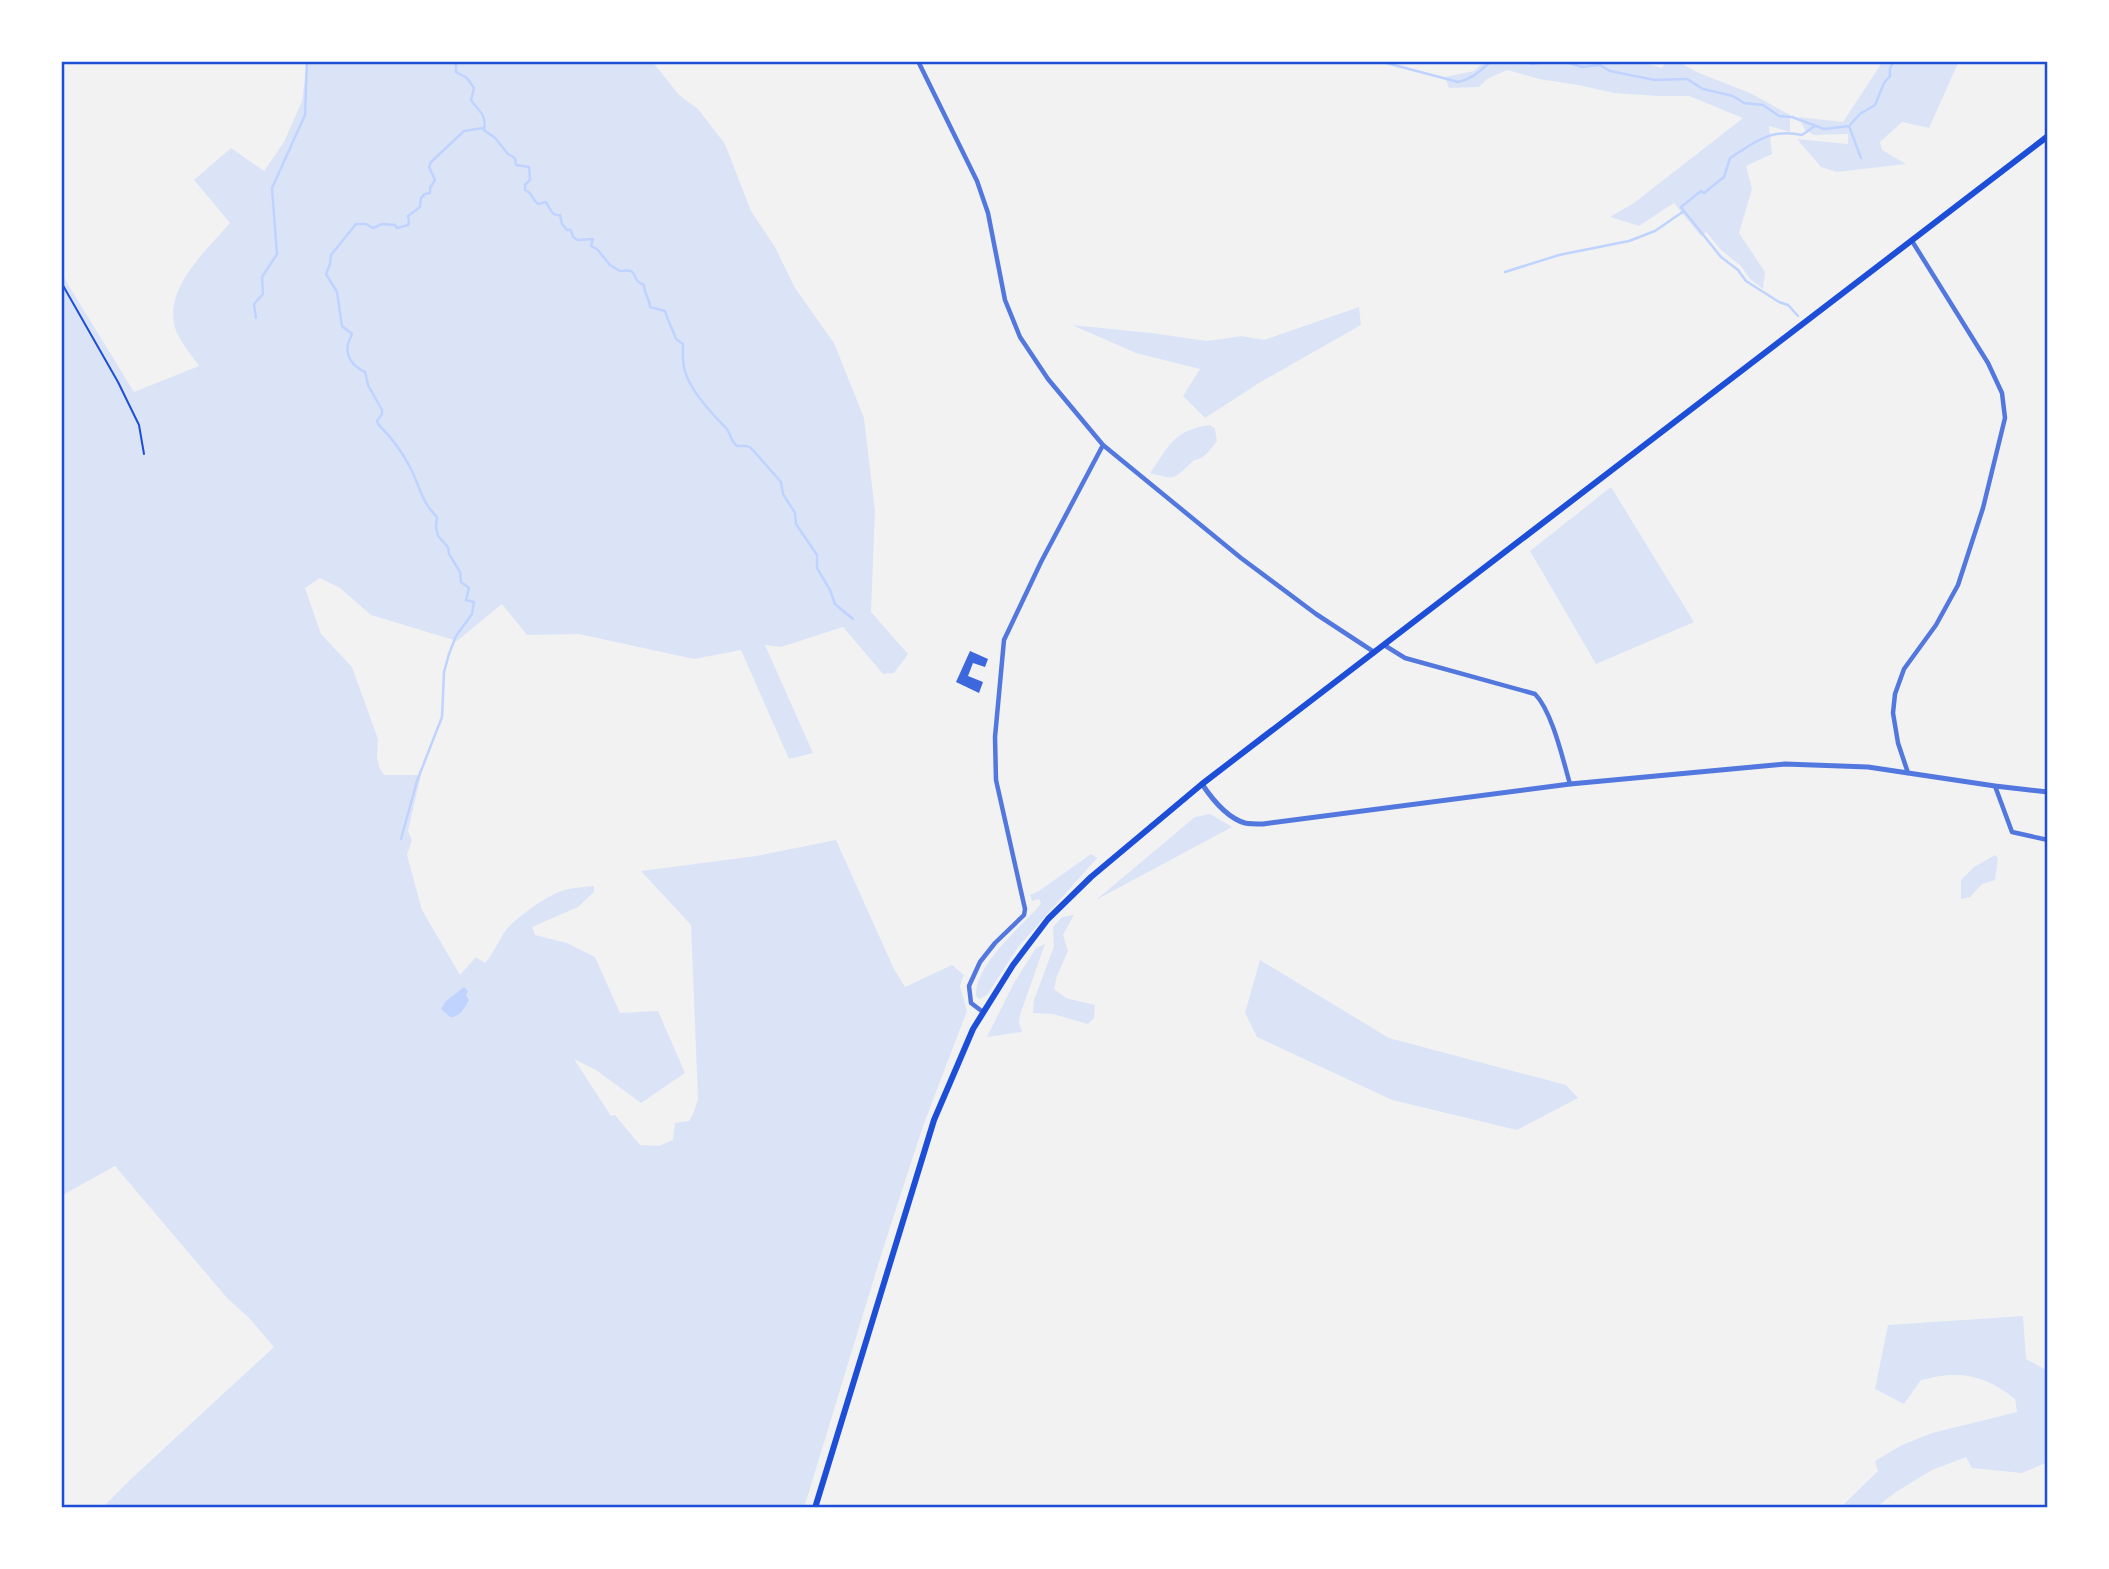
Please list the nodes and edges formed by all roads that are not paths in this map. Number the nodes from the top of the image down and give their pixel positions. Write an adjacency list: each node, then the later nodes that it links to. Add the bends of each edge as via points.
1 (918, 61): 4 (street, via 977,181 988,212 1004,300 1020,337)
2 (2048, 136): 3 (main road)
3 (1912, 241): 5 (main road); 7 (street, via 1988,363 2002,393 2005,418 1958,584 1905,669 1895,694 1898,743)
4 (1103, 445): 6 (street, via 1241,558); 13 (street, via 1004,640 996,780 1025,909 980,962 969,986 971,1003)
5 (1384, 645): 6 (main road); 9 (street, via 1405,658 1535,694 1542,701)
6 (1374, 652): 8 (main road)
7 (1908, 772): 9 (street, via 1785,764); 10 (street)
8 (1202, 784): 9 (street, via 1227,812 1244,823 1263,824); 13 (main road, via 1048,919)
9 (1570, 784)
10 (1995, 786): 11 (street); 12 (street, via 2012,832)
11 (2048, 792)
12 (2048, 840)
13 (983, 1012): 14 (main road, via 934,1120)
14 (815, 1508)

